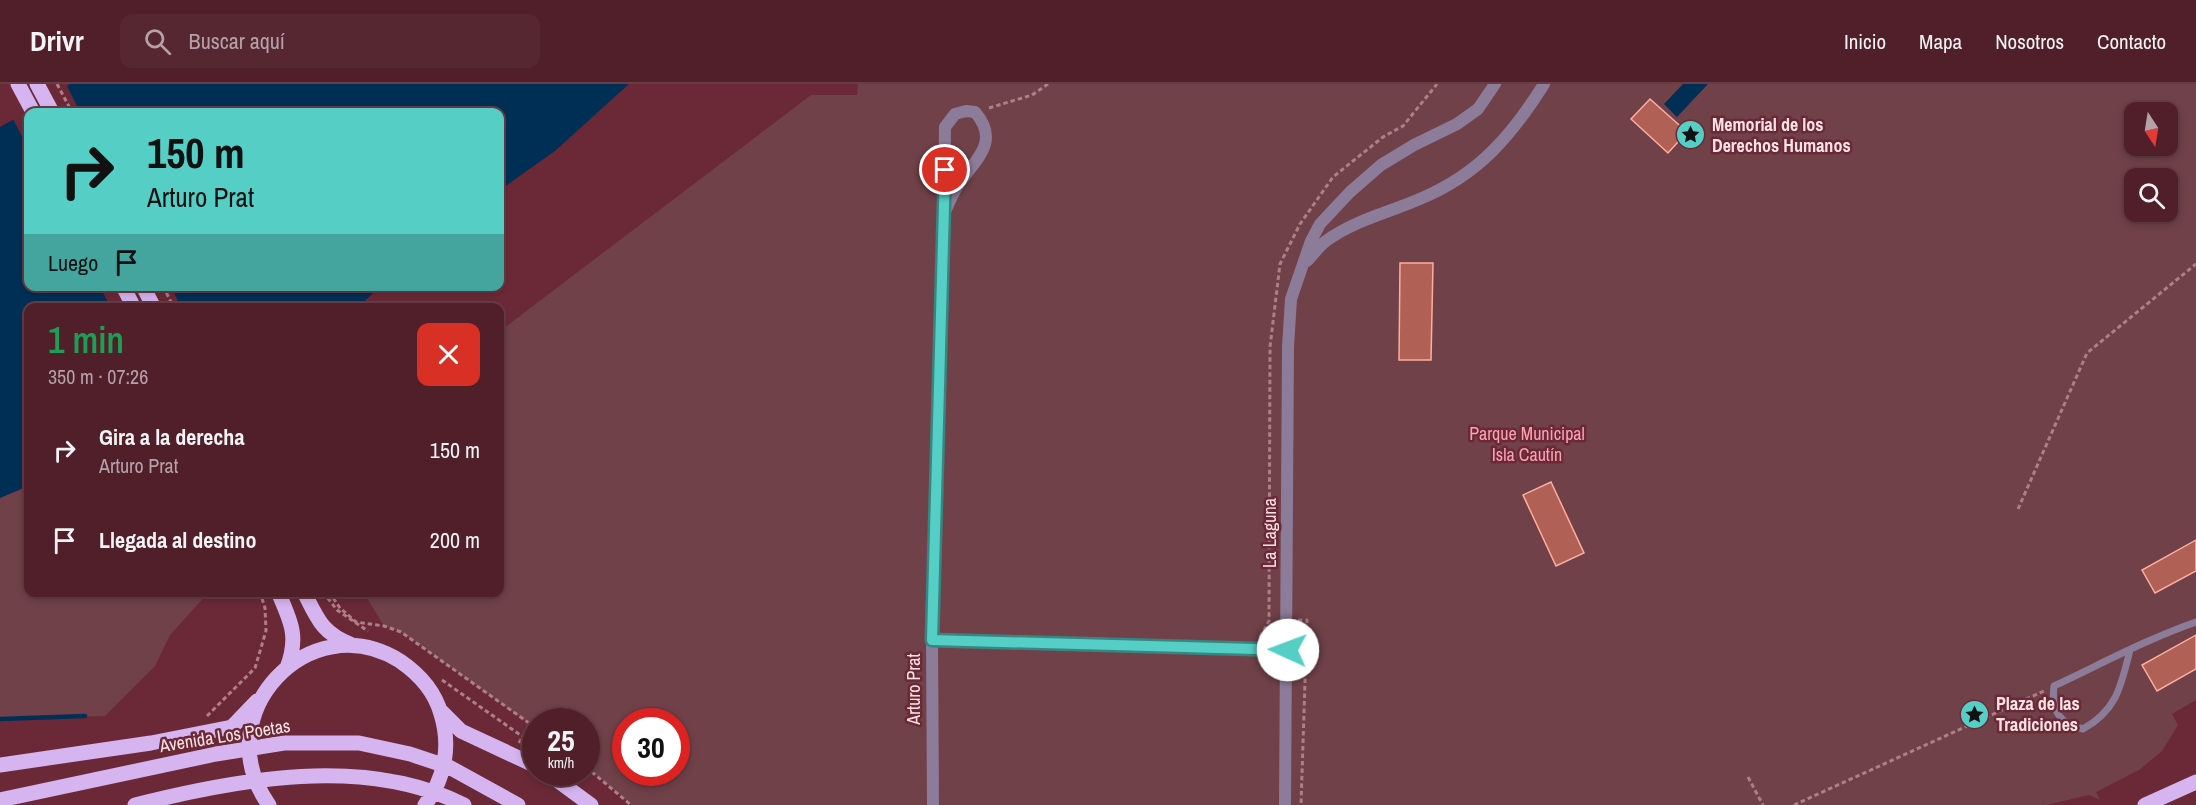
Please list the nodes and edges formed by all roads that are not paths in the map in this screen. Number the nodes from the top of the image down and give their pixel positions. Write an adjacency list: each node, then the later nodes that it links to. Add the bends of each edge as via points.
1 (18, 84): 5 (main road)
2 (37, 84): 6 (main road)
3 (1495, 84): 8 (street, La Laguna, via 1478,109 1381,165 1350,192 1320,224)
4 (1544, 84): 8 (street, La Laguna, via 1507,137 1485,160 1424,198 1347,228 1325,242)
5 (31, 108)
6 (50, 108)
7 (945, 214): 7 (street, Arturo Prat, via 945,127 955,114 975,112 988,135 984,150 955,189); 12 (street, Arturo Prat)
8 (1304, 264): 14 (street, La Laguna, via 1291,299 1288,347)
9 (280, 597): 16 (main road, via 294,634)
10 (307, 597): 13 (main road, via 324,628 336,639)
11 (2196, 622): 15 (lane)
12 (932, 640): 14 (street); 30 (street, Arturo Prat)
13 (358, 647): 16 (main road, via 312,653); 18 (main road, via 378,651 409,668 433,694)
14 (1288, 650): 31 (street, La Laguna)
15 (2130, 650): 15 (lane, via 2054,686 2052,701 2069,726 2083,729 2110,708)
16 (287, 668): 17 (main road)
17 (261, 697): 20 (main road, via 232,727); 26 (main road, via 252,719 249,751 256,782)
18 (440, 710): 19 (main road, via 461,730); 24 (main road, via 446,738 444,766)
19 (522, 759)
20 (0, 765)
21 (2196, 782): 32 (main road)
22 (565, 786): 29 (main road)
23 (0, 800): 28 (main road, Avenida Los Poetas, via 284,743 359,743 448,767)
24 (427, 803)
25 (135, 805): 27 (main road, via 288,776 320,775 401,783)
26 (269, 805)
27 (464, 805)
28 (518, 805)
29 (591, 805)
30 (933, 805)
31 (1286, 805)
32 (2145, 805)

